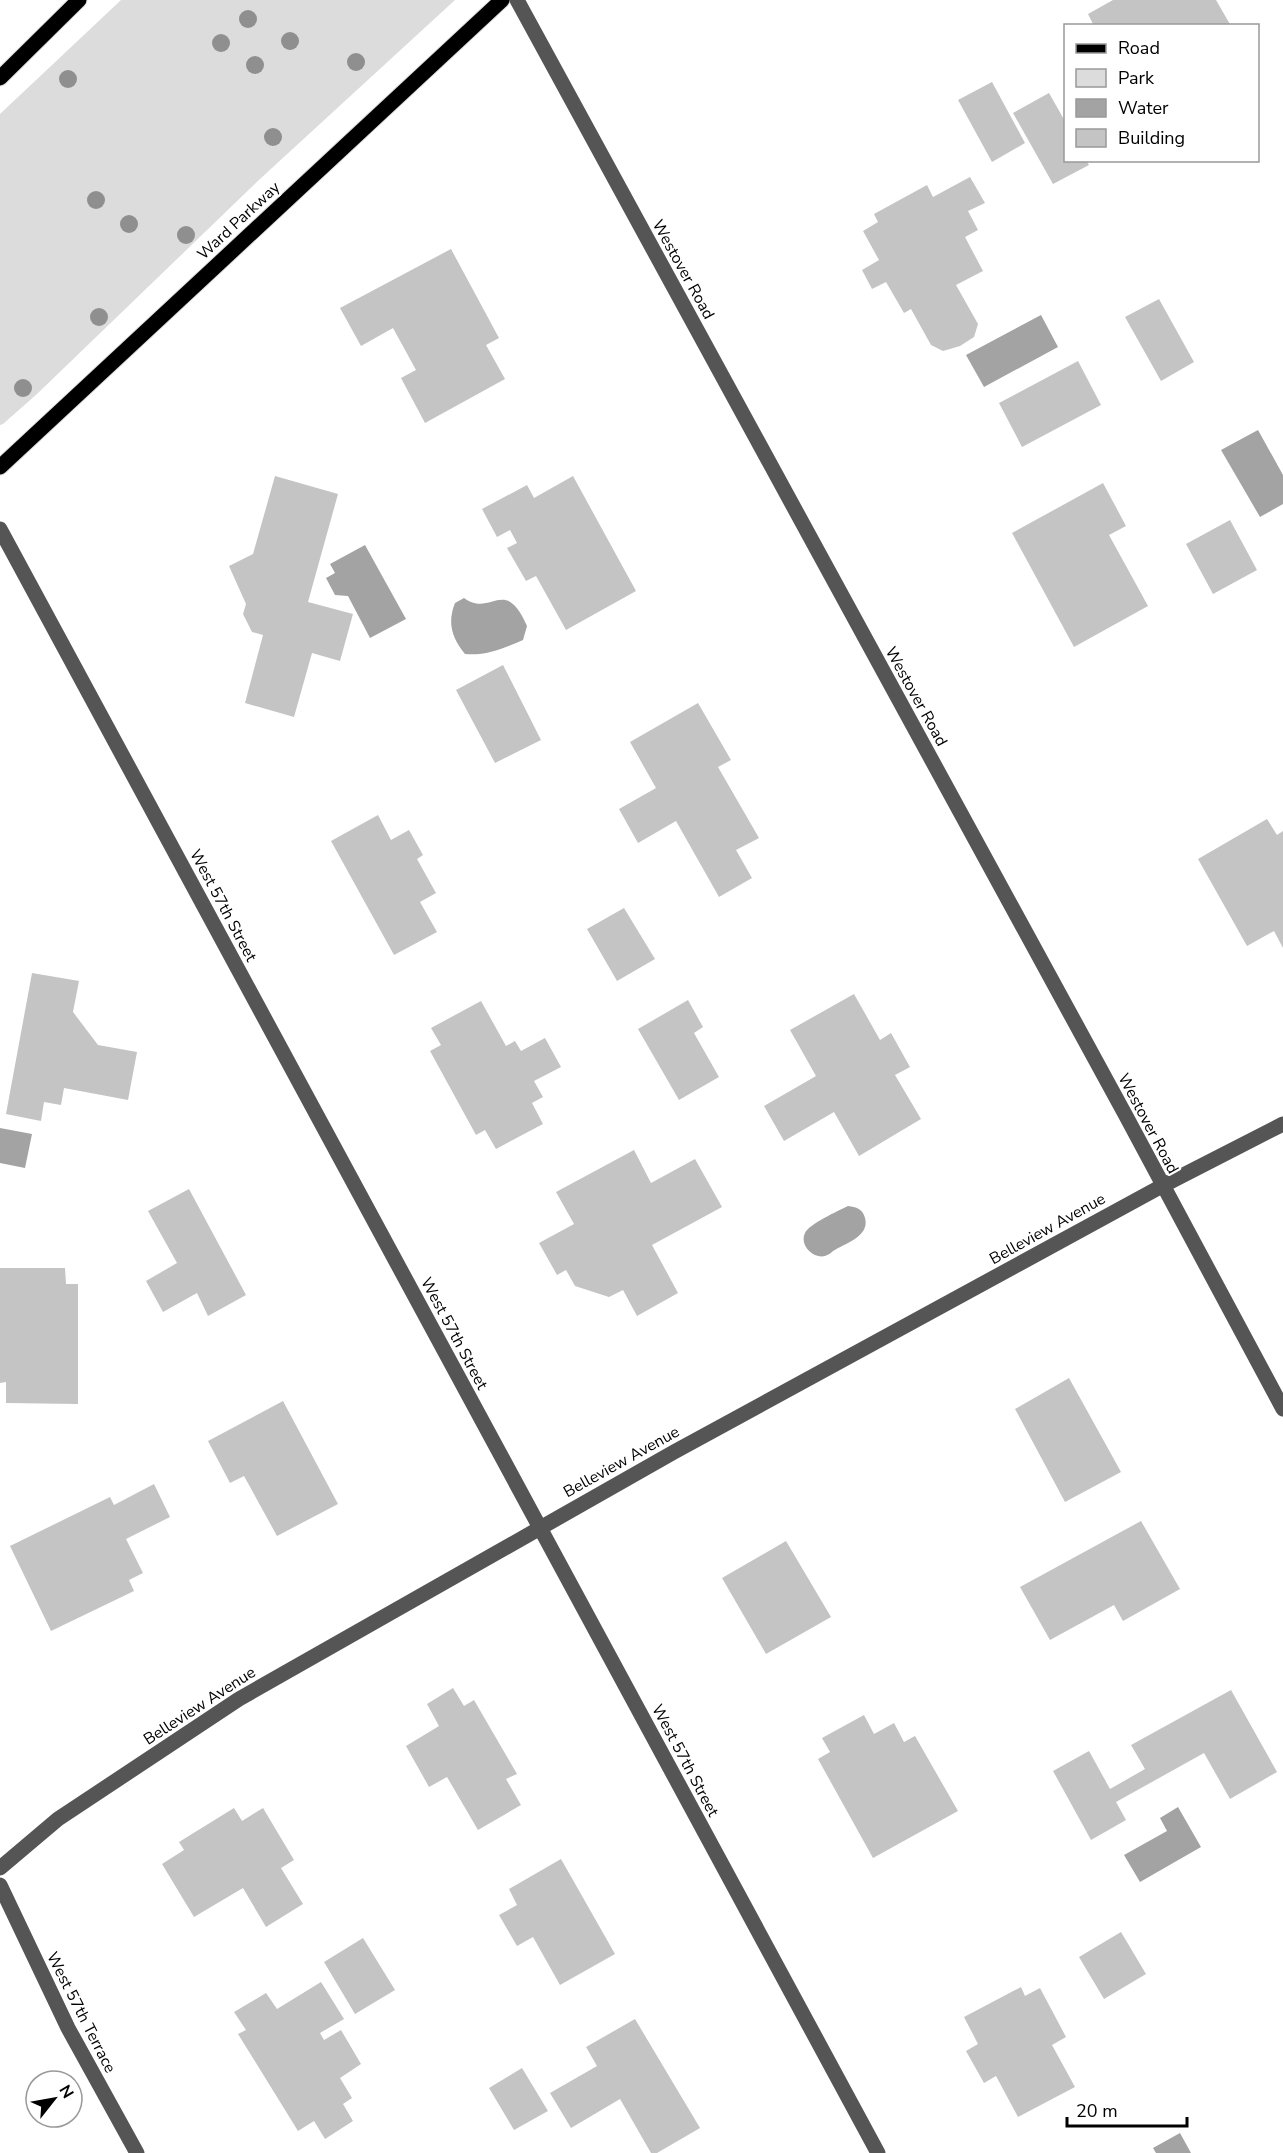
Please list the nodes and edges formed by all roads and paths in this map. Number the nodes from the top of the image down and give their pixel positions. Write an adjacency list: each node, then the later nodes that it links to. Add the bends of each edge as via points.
1 (79, 0): 4 (main road)
2 (502, 0): 5 (main road, Ward Parkway)
3 (517, 0): 8 (street, Westover Road)
4 (0, 78)
5 (0, 467)
6 (0, 529): 10 (street, West 57th Street)
7 (1283, 1124): 8 (street, Belleview Avenue)
8 (1162, 1186): 9 (street, Westover Road); 10 (street, Belleview Avenue)
9 (1283, 1409)
10 (539, 1528): 11 (street, Belleview Avenue, via 239,1699 58,1819); 14 (street, West 57th Street)
11 (0, 1868)
12 (0, 1885): 13 (street, West 57th Terrace, via 68,2028)
13 (137, 2153)
14 (878, 2153)

